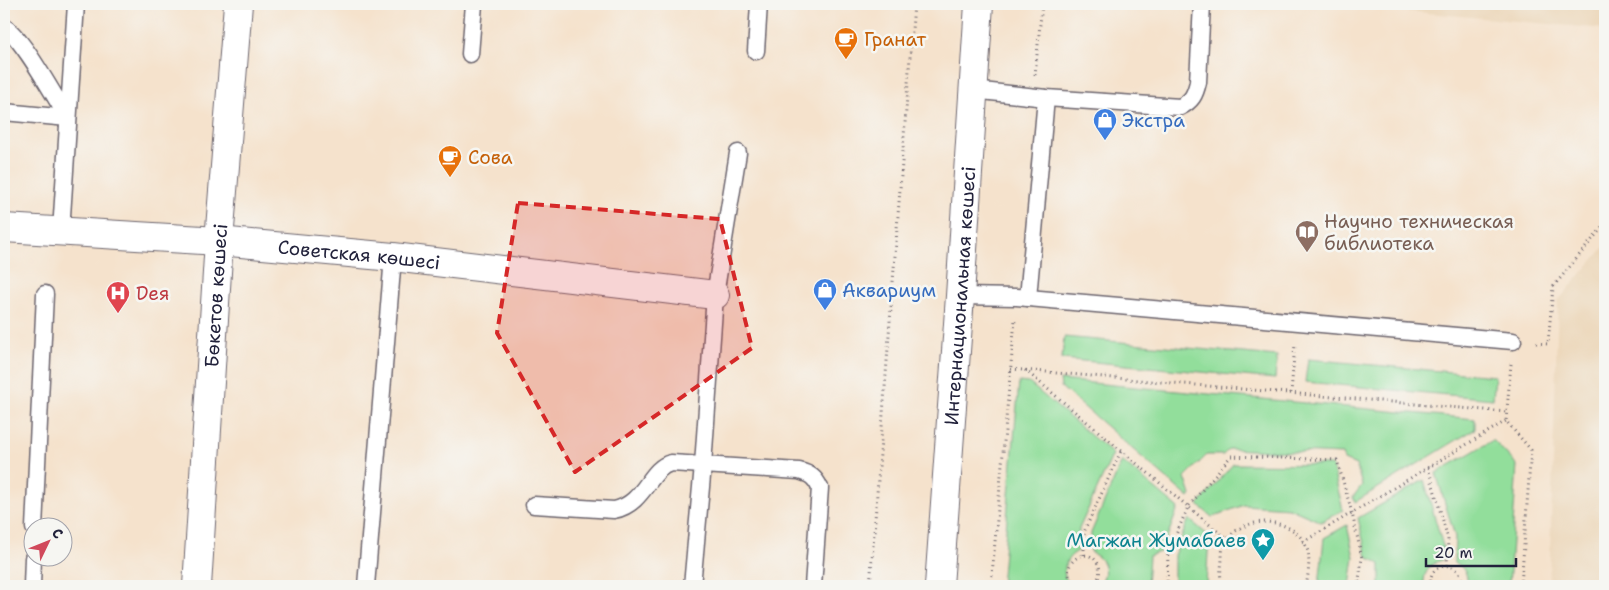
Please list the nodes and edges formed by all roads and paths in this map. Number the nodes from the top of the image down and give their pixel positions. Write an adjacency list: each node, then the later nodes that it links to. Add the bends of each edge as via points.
1 (76, 4): 14 (lane)
2 (238, 4): 19 (street, Бөкетов көшесі)
3 (474, 4): 10 (lane)
4 (760, 4): 9 (lane)
5 (914, 4): 49 (path)
6 (979, 4): 11 (street, Интернациональная көшесі)
7 (1202, 4): 12 (lane, via 1198,82 1189,102 1180,107 1170,107)
8 (4, 26): 14 (lane, via 22,45)
9 (756, 51)
10 (470, 54)
11 (973, 90): 12 (lane); 23 (street, Интернациональная көшесі)
12 (1046, 98): 24 (lane)
13 (4, 112): 14 (lane)
14 (68, 118): 18 (lane)
15 (738, 153): 22 (lane)
16 (1605, 224): 26 (path, via 1553,287 1548,344)
17 (4, 228): 18 (street, Советская көшесі)
18 (61, 231): 19 (street, Советская көшесі)
19 (219, 241): 20 (street, Советская көшесі); 45 (street, Бөкетов көшесі)
20 (393, 257): 22 (street, Советская көшесі); 46 (lane)
21 (45, 294): 38 (lane)
22 (715, 295): 33 (lane)
23 (960, 296): 24 (lane); 50 (street, Интернациональная көшесі)
24 (1023, 298): 25 (lane); 27 (path)
25 (1297, 322): 26 (lane); 29 (path)
26 (1513, 341): 30 (path)
27 (1011, 369): 28 (path); 51 (path)
28 (1024, 370): 29 (path); 32 (path)
29 (1291, 393): 30 (path)
30 (1507, 412): 31 (path)
31 (1506, 421): 34 (path); 60 (path, via 1531,450)
32 (1121, 451): 36 (path); 41 (path, via 1084,532)
33 (702, 465): 35 (lane, via 666,464 624,508); 47 (lane); 48 (lane, via 800,471 816,479 820,496)
34 (1428, 468): 37 (path); 42 (path, via 1448,539)
35 (534, 505)
36 (1188, 507): 37 (path, via 1231,456 1337,460); 39 (path); 54 (path, via 1168,553)
37 (1352, 513): 40 (path); 57 (path, via 1362,558)
38 (34, 518)
39 (1228, 540): 40 (path, via 1240,528 1256,522 1280,524); 55 (path, via 1224,546 1220,578)
40 (1303, 542): 56 (path, via 1308,553)
41 (1084, 555): 52 (path, via 1074,559 1068,569 1072,581); 53 (path, via 1097,561 1100,569 1097,581)
42 (1447, 566): 58 (path, via 1433,572); 59 (path, via 1458,571)
43 (33, 568): 44 (lane)
44 (32, 586)
45 (197, 586)
46 (366, 586)
47 (692, 586)
48 (813, 586)
49 (870, 586)
50 (939, 586)
51 (991, 586)
52 (1080, 586)
53 (1089, 586)
54 (1167, 586)
55 (1223, 586)
56 (1306, 586)
57 (1358, 586)
58 (1431, 586)
59 (1461, 586)
60 (1521, 586)

